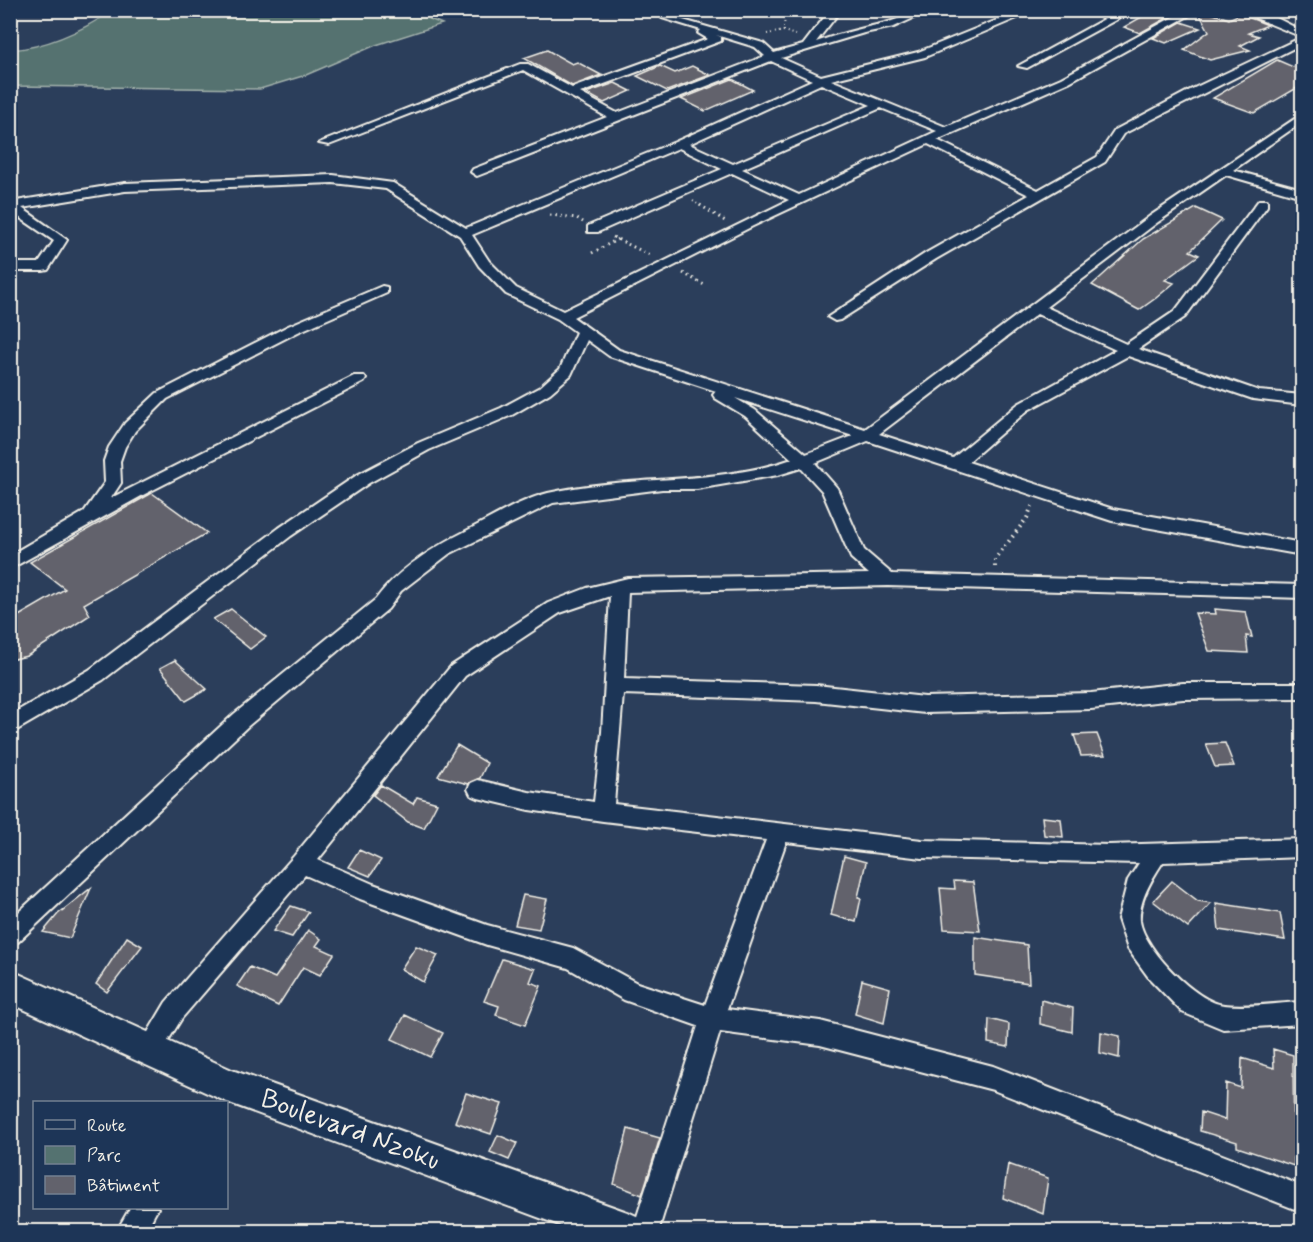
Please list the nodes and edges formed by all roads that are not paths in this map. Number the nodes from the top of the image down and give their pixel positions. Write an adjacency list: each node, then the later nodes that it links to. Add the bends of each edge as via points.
1 (836, 10): 11 (street)
2 (926, 10): 11 (street, via 890,25)
3 (1031, 10): 15 (street, via 976,34 884,65 843,71)
4 (1129, 10): 13 (street)
5 (1168, 10): 8 (street)
6 (1255, 10): 9 (street, via 1260,16)
7 (670, 13): 12 (street, via 759,45); 17 (street, via 717,39)
8 (1189, 13): 21 (street, via 1065,80)
9 (1302, 34)
10 (1302, 40): 29 (street, via 1119,132 1101,159)
11 (809, 44): 12 (street); 14 (street)
12 (772, 57): 14 (street); 20 (street)
13 (1023, 66)
14 (798, 71): 15 (street); 16 (street)
15 (821, 80): 16 (street); 18 (street)
16 (798, 90): 24 (street)
17 (569, 93): 20 (street); 23 (street, via 524,66)
18 (882, 104): 21 (street); 25 (street)
19 (1302, 117): 26 (street)
20 (617, 118): 27 (street)
21 (947, 131): 22 (street)
22 (929, 140): 29 (street); 30 (street)
23 (325, 143)
24 (680, 144): 25 (street); 34 (street)
25 (735, 169): 30 (street); 33 (street)
26 (1225, 171): 28 (street); 37 (street)
27 (477, 172)
28 (1302, 193)
29 (1036, 194): 39 (street)
30 (800, 200): 38 (street)
31 (1263, 203): 41 (street, via 1180,314)
32 (11, 206): 34 (street, via 124,187 274,179 360,180 389,186); 35 (street, via 61,240 43,267)
33 (593, 229)
34 (465, 233): 38 (street, via 484,263 511,291)
35 (10, 267)
36 (382, 290): 48 (street, via 162,396 129,427 112,461 113,483)
37 (1034, 307): 41 (street); 45 (street)
38 (563, 316): 40 (street)
39 (836, 317)
40 (584, 331): 43 (street, via 614,353); 56 (street, via 564,374 549,387 520,406 456,430 364,480 299,522 94,676 25,713)
41 (1126, 351): 44 (street, via 1258,396); 47 (street, via 1023,407)
42 (359, 379): 48 (street)
43 (693, 379): 45 (street); 46 (street, via 750,413)
44 (1302, 400)
45 (866, 436): 46 (street); 47 (street)
46 (804, 461): 51 (street, via 829,488 856,554); 63 (street, via 778,470 697,483 662,483 550,498 443,550 395,586 382,604 241,720)
47 (955, 465): 49 (street, via 1112,515)
48 (86, 519): 50 (street)
49 (1302, 549)
50 (10, 563)
51 (888, 580): 52 (street); 53 (street)
52 (619, 587): 54 (street); 62 (street, via 554,608 458,671)
53 (1302, 591)
54 (614, 686): 55 (street, via 816,693 925,705 1091,701 1183,691); 58 (street)
55 (1302, 691)
56 (10, 726)
57 (478, 789): 58 (street)
58 (603, 812): 59 (street)
59 (779, 832): 61 (street, via 922,849); 66 (street)
60 (1302, 848): 61 (street)
61 (1157, 853): 65 (street, via 1139,880 1128,919 1136,942 1157,970 1190,1004 1223,1017)
62 (302, 863): 66 (street, via 368,892 487,935 573,959 632,992); 67 (street, via 174,1010)
63 (10, 935)
64 (10, 986): 67 (street, Boulevard Nzoku)
65 (1302, 1013)
66 (712, 1019): 69 (street, via 820,1033 993,1078); 73 (street)
67 (150, 1049): 68 (street, Boulevard Nzoku)
68 (221, 1094): 72 (street, Boulevard Nzoku)
69 (1302, 1199)
70 (144, 1209): 71 (street)
71 (129, 1232)
72 (630, 1232)
73 (645, 1232)

